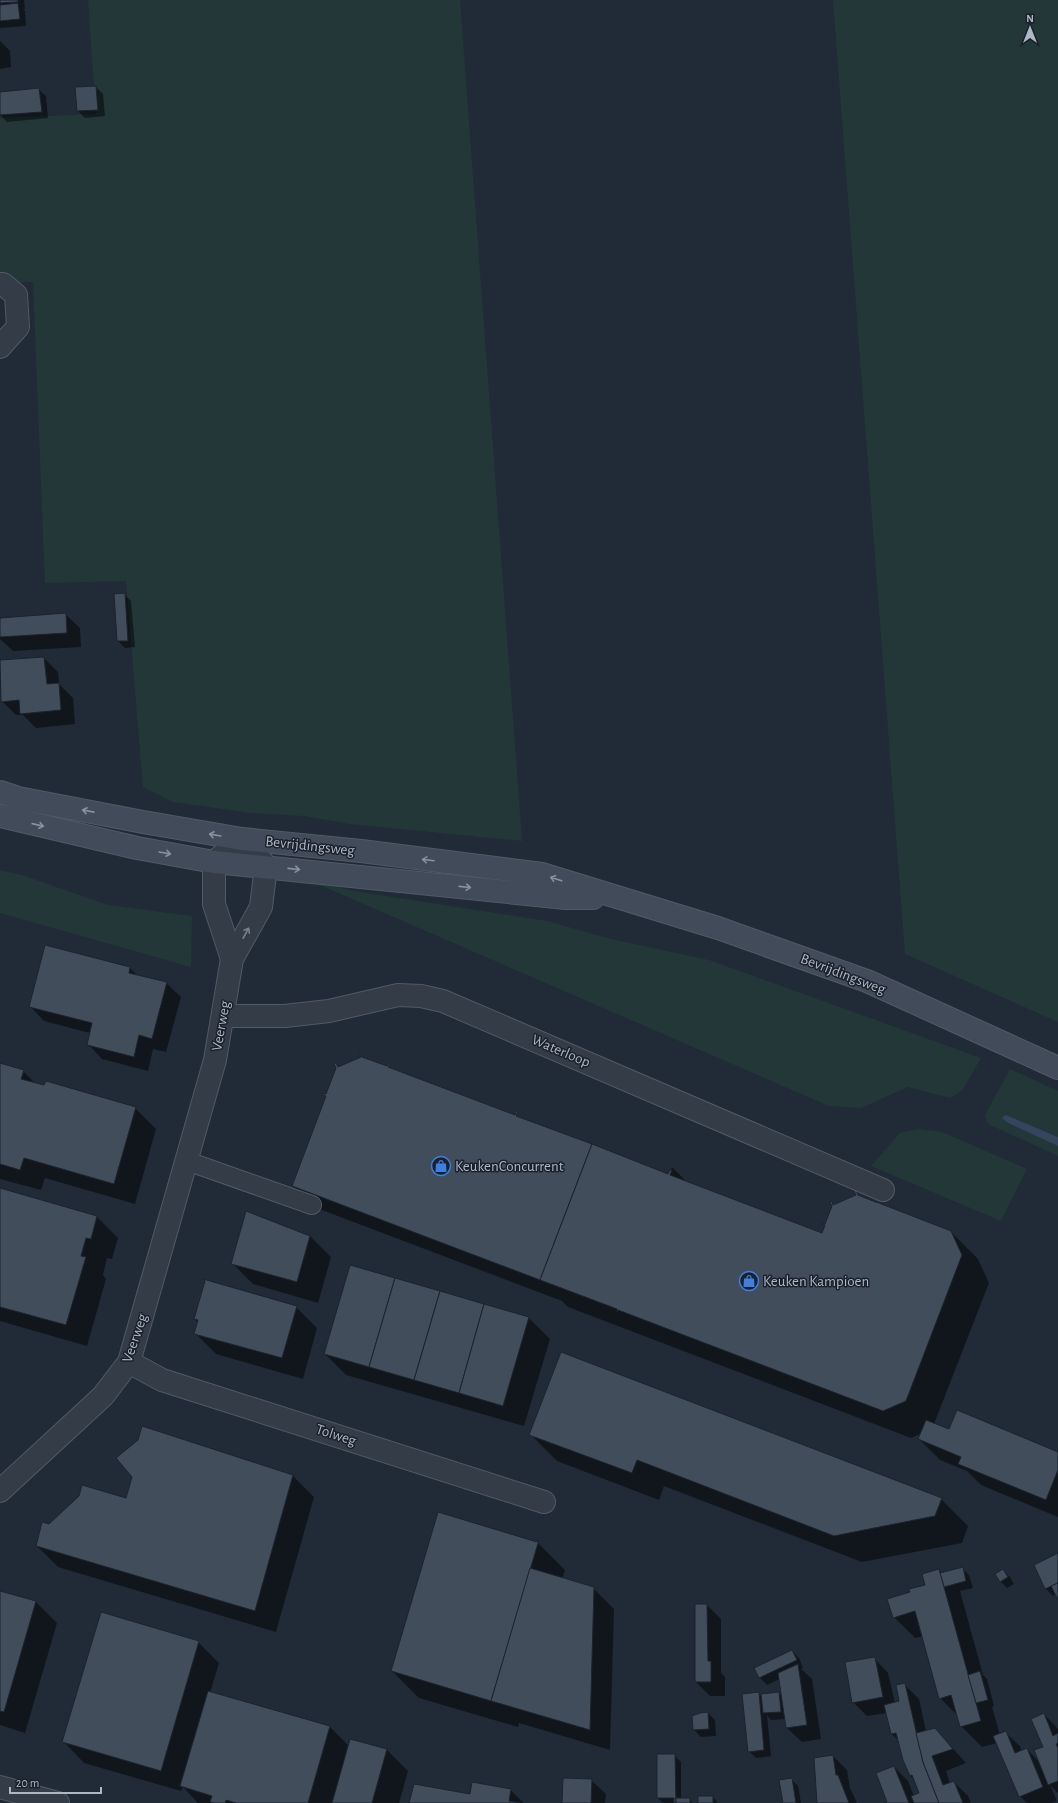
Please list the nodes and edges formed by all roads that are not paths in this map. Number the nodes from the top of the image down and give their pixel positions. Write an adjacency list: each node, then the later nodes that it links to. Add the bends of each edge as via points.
1 (0, 284): 2 (street, via 16,295 18,326)
2 (0, 347)
3 (0, 792): 5 (main road, Bevrijdingsweg, one-way to 3, via 135,821 18,798)
4 (0, 816): 6 (main road, Bevrijdingsweg, one-way to 6, via 136,848)
5 (242, 839): 6 (street); 7 (street); 8 (main road, Bevrijdingsweg, one-way to 5, via 542,874)
6 (214, 862): 7 (main road, Bevrijdingsweg); 9 (street, Veerweg, via 214,904)
7 (266, 866): 8 (main road, Bevrijdingsweg, one-way to 8, via 566,898); 9 (street, Veerweg, one-way to 7, via 261,907)
8 (620, 899): 11 (main road, Bevrijdingsweg, via 718,928 867,981)
9 (232, 960): 10 (street, Veerweg)
10 (224, 1016): 12 (street, Veerweg, via 216,1060); 13 (street, Waterloop, via 285,1016 329,1011 398,995 421,996 443,1001)
11 (1058, 1068)
12 (187, 1162): 14 (lane); 15 (street, Veerweg)
13 (883, 1190)
14 (312, 1205)
15 (129, 1362): 16 (street, Veerweg, via 103,1396); 17 (street, Tolweg, via 162,1380)
16 (0, 1491)
17 (544, 1502)
18 (0, 1787): 19 (street)
19 (58, 1803)

